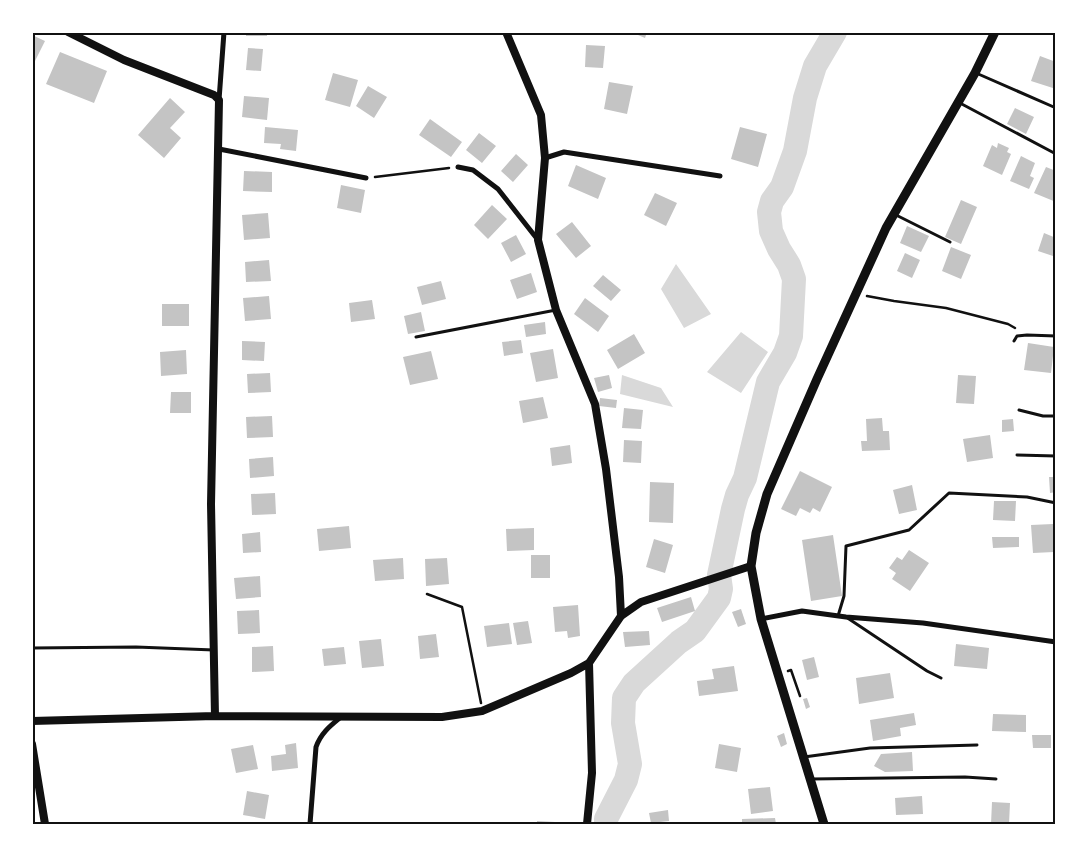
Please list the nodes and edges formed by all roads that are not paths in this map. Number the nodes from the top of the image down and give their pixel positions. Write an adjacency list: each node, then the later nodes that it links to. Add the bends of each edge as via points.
1 (68, 32): 8 (street, via 124,60 214,95)
2 (224, 32): 8 (street)
3 (506, 32): 13 (street, via 542,115)
4 (995, 32): 7 (main road)
5 (1048, 32): 6 (lane)
6 (1056, 34)
7 (975, 73): 9 (main road); 10 (lane)
8 (218, 100): 11 (street)
9 (958, 102): 12 (lane); 17 (main road)
10 (1056, 108)
11 (218, 149): 16 (street); 36 (street, via 210,504)
12 (1056, 154)
13 (545, 158): 15 (street, via 564,152); 18 (street)
14 (458, 167): 18 (street, via 473,170 498,189)
15 (720, 176)
16 (366, 178)
17 (894, 214): 19 (lane); 29 (main road, via 816,379 767,494)
18 (538, 240): 20 (street)
19 (950, 242)
20 (556, 310): 22 (lane); 30 (street, via 594,404 607,479 619,577)
21 (1056, 336): 23 (lane, via 1018,336)
22 (416, 337)
23 (1014, 341)
24 (1019, 410): 25 (lane)
25 (1056, 416)
26 (1017, 454): 27 (lane)
27 (1056, 456)
28 (1056, 503): 31 (lane, via 1027,497 949,493 909,530 846,546 844,596)
29 (751, 566): 30 (street, via 641,602); 33 (main road)
30 (620, 616): 37 (street)
31 (838, 616): 32 (street); 33 (street, via 802,611)
32 (846, 617): 34 (street, via 924,623); 38 (lane)
33 (761, 619): 44 (main road)
34 (1056, 642)
35 (32, 648): 36 (lane)
36 (214, 650): 39 (street)
37 (589, 663): 40 (street, via 482,711 442,717); 49 (street, via 592,773)
38 (941, 678)
39 (215, 716): 40 (street); 41 (street)
40 (341, 717): 48 (street, via 320,737 316,747)
41 (32, 721)
42 (32, 744): 47 (street)
43 (977, 744): 44 (lane, via 870,748)
44 (803, 757): 45 (main road)
45 (810, 779): 46 (lane); 50 (main road)
46 (996, 779)
47 (45, 824)
48 (310, 824)
49 (587, 824)
50 (824, 824)

